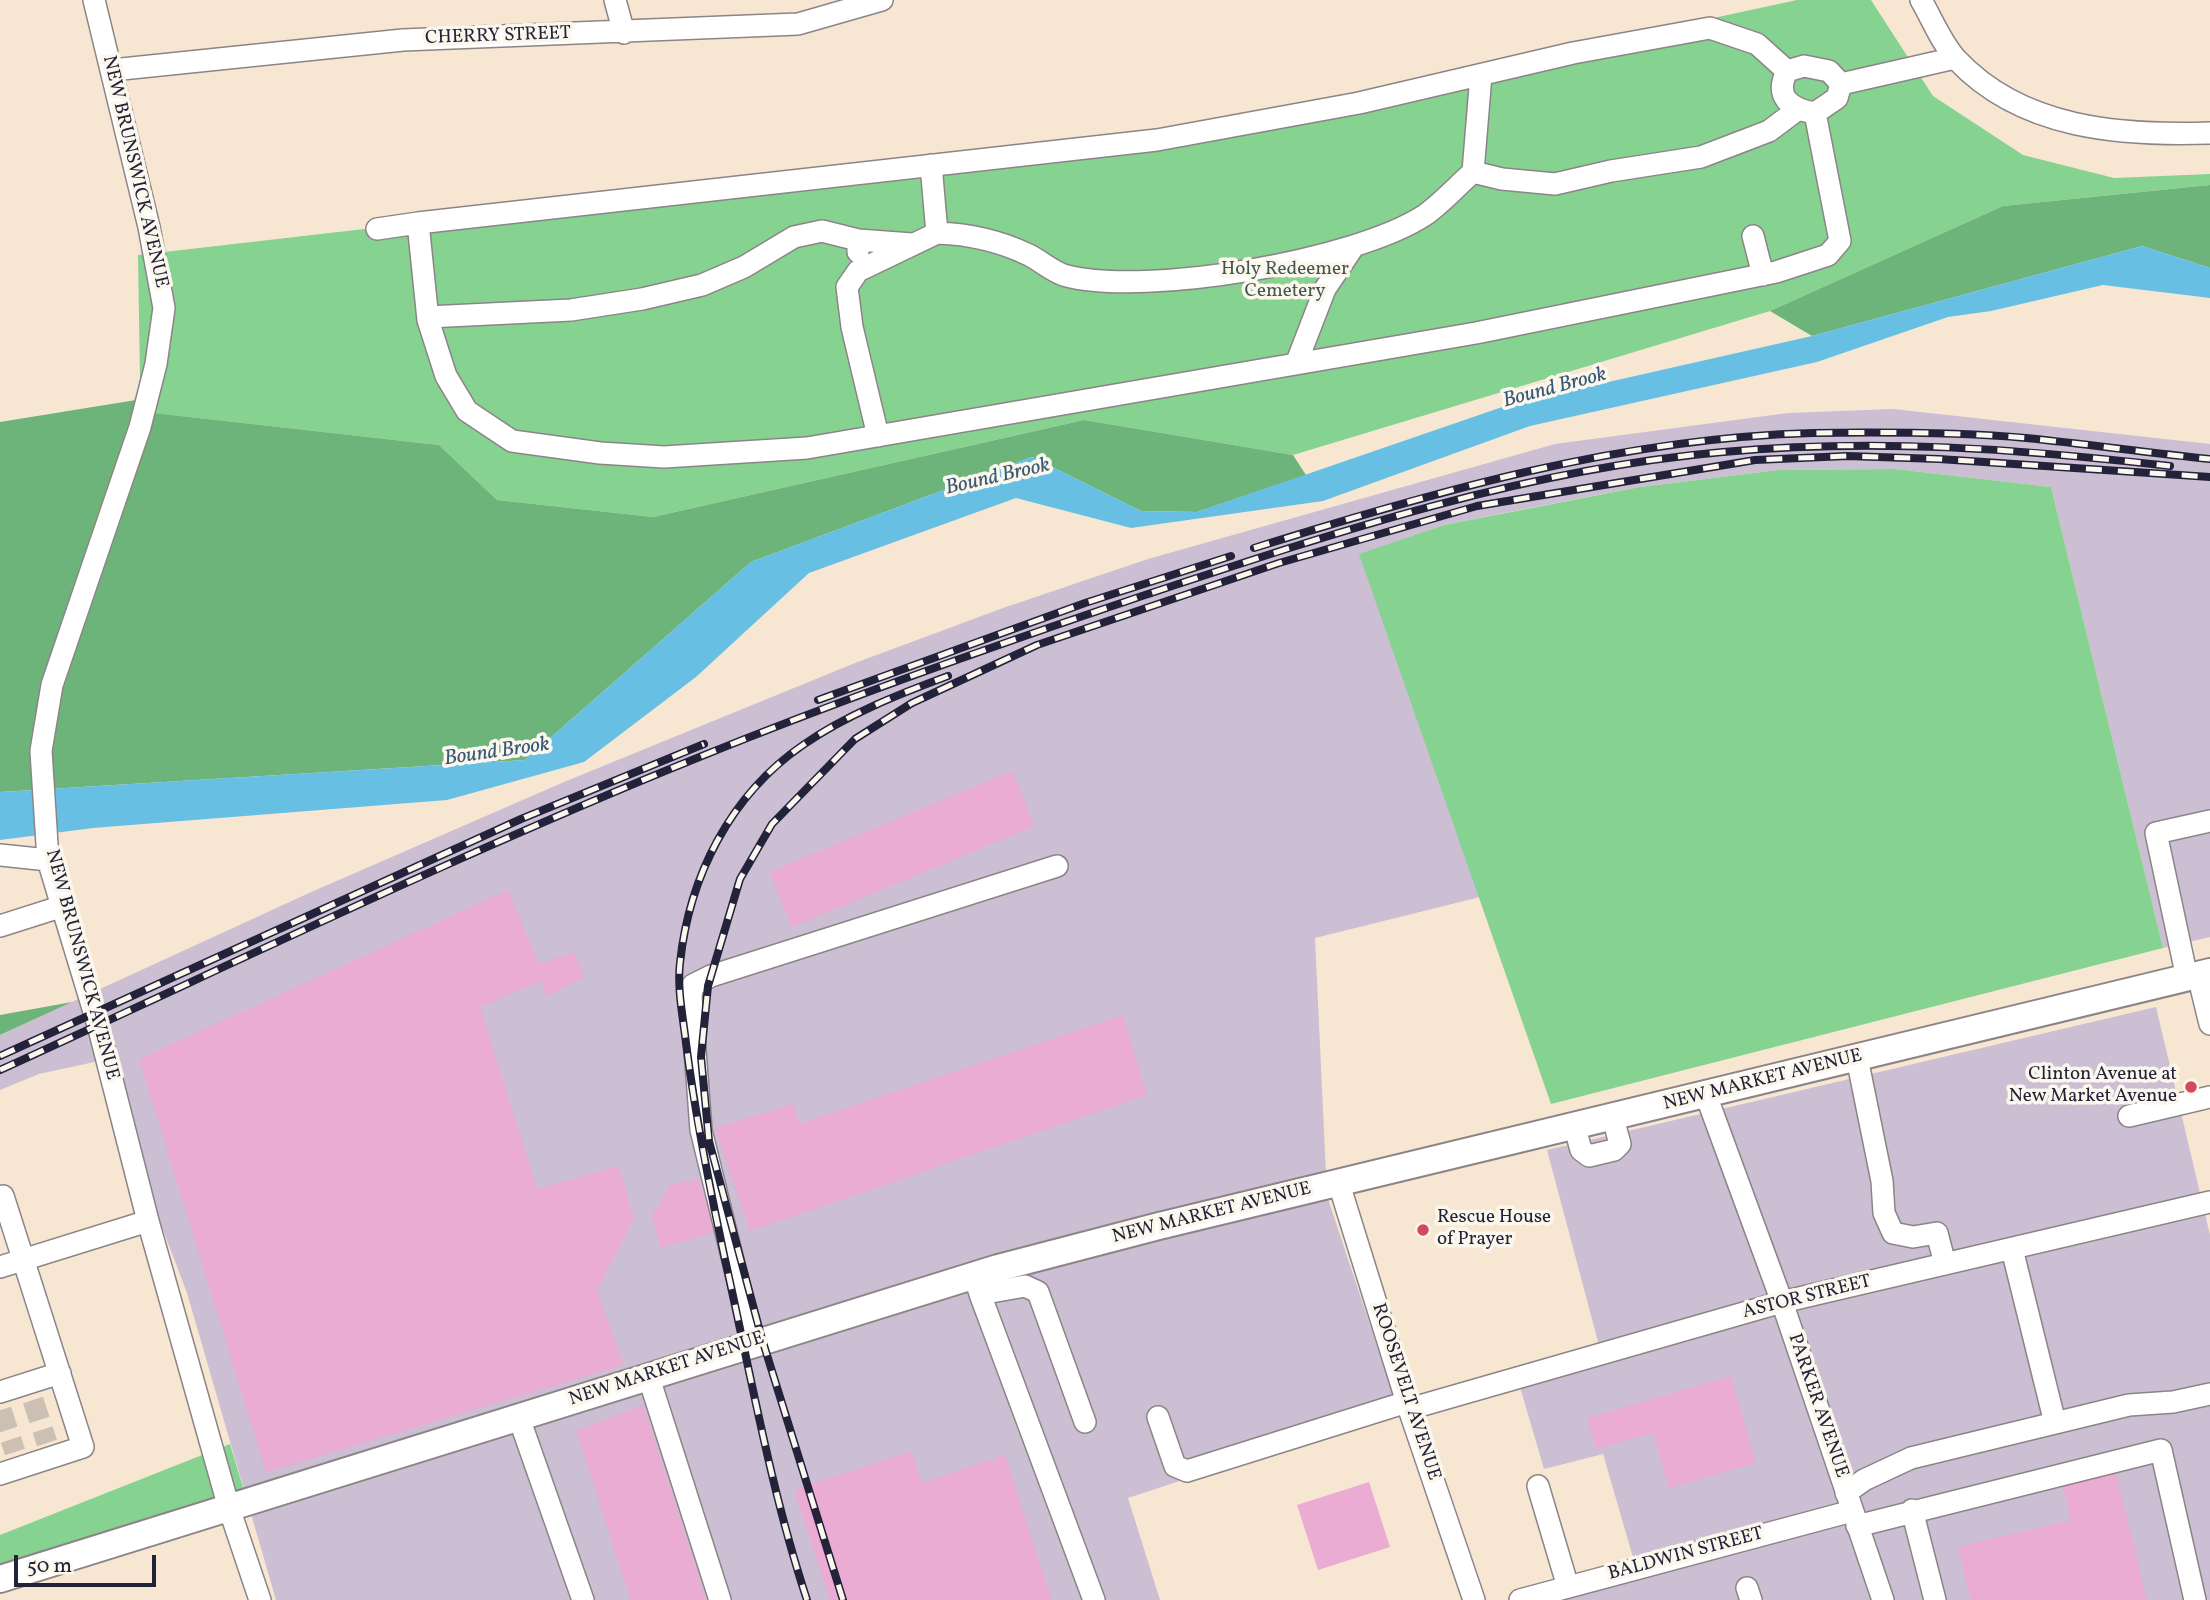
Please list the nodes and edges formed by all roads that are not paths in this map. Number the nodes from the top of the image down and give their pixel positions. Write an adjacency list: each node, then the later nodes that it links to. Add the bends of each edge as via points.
1 (94, 0): 7 (street, NEW BRUNSWICK AVENUE)
2 (615, 0): 5 (street)
3 (882, 0): 5 (street, CHERRY STREET, via 798,24)
4 (1921, 0): 6 (street)
5 (624, 33): 7 (street, CHERRY STREET, via 403,40)
6 (1955, 58): 10 (street); 12 (street, via 2015,102 2088,129)
7 (112, 70): 29 (street, NEW BRUNSWICK AVENUE, via 164,308 140,427 52,685 41,751)
8 (1787, 71): 9 (street, via 1758,44 1710,27); 10 (street, via 1804,66 1829,71); 11 (street, via 1782,82 1785,100)
9 (1481, 75): 13 (street, via 1157,140); 14 (street)
10 (1841, 85): 11 (street, via 1837,98)
11 (1806, 111): 14 (street, via 1701,157 1555,184); 23 (street, via 1840,241 1828,255)
12 (2210, 133)
13 (931, 165): 15 (street); 17 (street)
14 (1473, 172): 21 (street, via 1425,215)
15 (418, 223): 16 (street); 24 (street)
16 (377, 229)
17 (937, 233): 20 (street); 21 (street, via 968,233 1027,254 1065,276 1110,281 1235,274)
18 (1753, 236): 23 (street)
19 (858, 240): 20 (street); 22 (street); 24 (street, via 822,231 794,237 702,285 642,299 571,310)
20 (914, 244): 22 (street)
21 (1354, 246): 25 (street, via 1325,289)
22 (858, 271): 26 (street, via 847,287 850,314)
23 (1763, 275): 25 (street)
24 (428, 317): 26 (street, via 446,376 467,411 512,441 664,457 807,448)
25 (1296, 365): 26 (street)
26 (878, 436)
27 (2210, 821): 33 (street, via 2156,833)
28 (0, 855): 29 (street)
29 (48, 860): 31 (street, NEW BRUNSWICK AVENUE)
30 (1057, 866): 49 (street, via 693,985 701,1130)
31 (63, 906): 32 (street); 42 (street, NEW BRUNSWICK AVENUE)
32 (0, 926)
33 (2198, 975): 34 (street); 35 (main road, NEW MARKET AVENUE)
34 (2210, 1024)
35 (1857, 1059): 36 (main road, NEW MARKET AVENUE); 45 (street, via 1882,1181 1884,1213 1893,1233 1913,1237 1937,1233)
36 (1706, 1095): 39 (main road, NEW MARKET AVENUE); 48 (street, PARKER AVENUE)
37 (2210, 1097): 38 (street)
38 (2129, 1116)
39 (1339, 1184): 47 (main road, NEW MARKET AVENUE, via 1159,1226); 54 (street, ROOSEVELT AVENUE)
40 (0, 1197): 44 (street)
41 (2210, 1202): 43 (street, ASTOR STREET)
42 (148, 1222): 44 (street); 61 (street, NEW BRUNSWICK AVENUE)
43 (2012, 1249): 45 (street, ASTOR STREET); 58 (street)
44 (24, 1260): 46 (street); 50 (street)
45 (1945, 1265): 48 (street, ASTOR STREET)
46 (0, 1268)
47 (977, 1285): 49 (main road, NEW MARKET AVENUE); 57 (street, via 1025,1286 1038,1293); 69 (street)
48 (1782, 1302): 54 (street, ASTOR STREET); 62 (street, PARKER AVENUE)
49 (753, 1342): 51 (main road, NEW MARKET AVENUE)
50 (60, 1373): 53 (street); 59 (street, via 83,1447 50,1450)
51 (648, 1375): 56 (main road, NEW MARKET AVENUE); 68 (street)
52 (2210, 1394): 58 (street, via 2129,1405)
53 (0, 1403)
54 (1408, 1405): 55 (street, ASTOR STREET, via 1187,1471 1175,1466); 70 (street, ROOSEVELT AVENUE)
55 (1158, 1417)
56 (519, 1418): 61 (main road, NEW MARKET AVENUE); 67 (street)
57 (1085, 1422)
58 (2055, 1423): 62 (street, via 1911,1458 1864,1480)
59 (12, 1465)
60 (1538, 1486): 65 (street)
61 (229, 1508): 64 (main road, NEW MARKET AVENUE); 66 (street, NEW BRUNSWICK AVENUE)
62 (1852, 1510): 63 (street, BALDWIN STREET); 65 (street, BALDWIN STREET); 72 (street, PARKER AVENUE)
63 (1912, 1510): 73 (street); 74 (street, BALDWIN STREET, via 2161,1450)
64 (0, 1579)
65 (1568, 1587): 71 (street, BALDWIN STREET)
66 (260, 1600)
67 (583, 1600)
68 (720, 1600)
69 (1094, 1600)
70 (1474, 1600)
71 (1520, 1600)
72 (1883, 1600)
73 (1935, 1600)
74 (2195, 1600)

